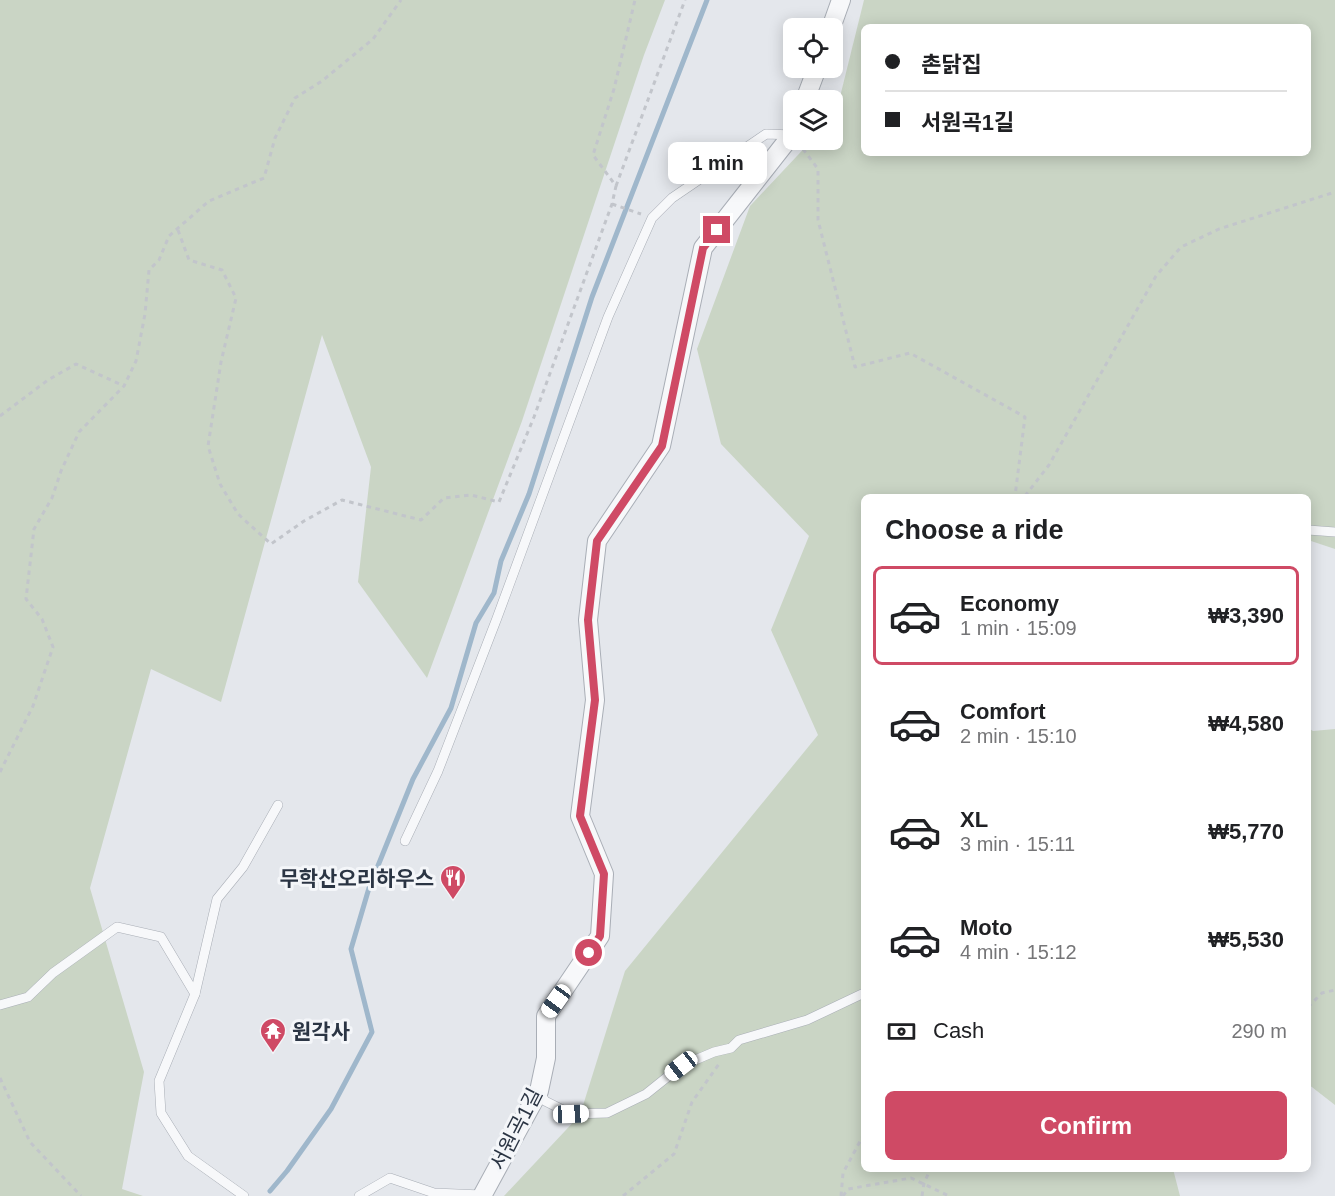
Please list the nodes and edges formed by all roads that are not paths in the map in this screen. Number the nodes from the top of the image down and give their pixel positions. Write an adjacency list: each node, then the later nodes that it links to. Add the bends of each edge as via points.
1 (841, 0): 2 (street)
2 (835, 18)
3 (783, 136): 8 (lane, via 766,134 672,198 652,218 608,317 438,771)
4 (786, 150): 12 (street, 서원곡1길, via 703,248 662,446 597,541 588,620 595,700 580,816 604,874 600,936 546,1016 546,1058)
5 (1311, 530): 6 (lane)
6 (1335, 532)
7 (278, 805): 9 (lane, via 243,867 217,899)
8 (405, 841)
9 (195, 994): 11 (lane, via 161,937 117,927 53,973 28,998); 13 (lane, via 159,1081 161,1113 188,1156)
10 (861, 994): 12 (lane, via 807,1020 739,1040 731,1048 681,1066 646,1094 607,1113 571,1114 545,1101)
11 (0, 1005)
12 (539, 1091): 15 (street, 서원곡1길)
13 (244, 1196)
14 (359, 1196): 15 (lane, 서원곡1길, via 390,1178 434,1193)
15 (482, 1196)

